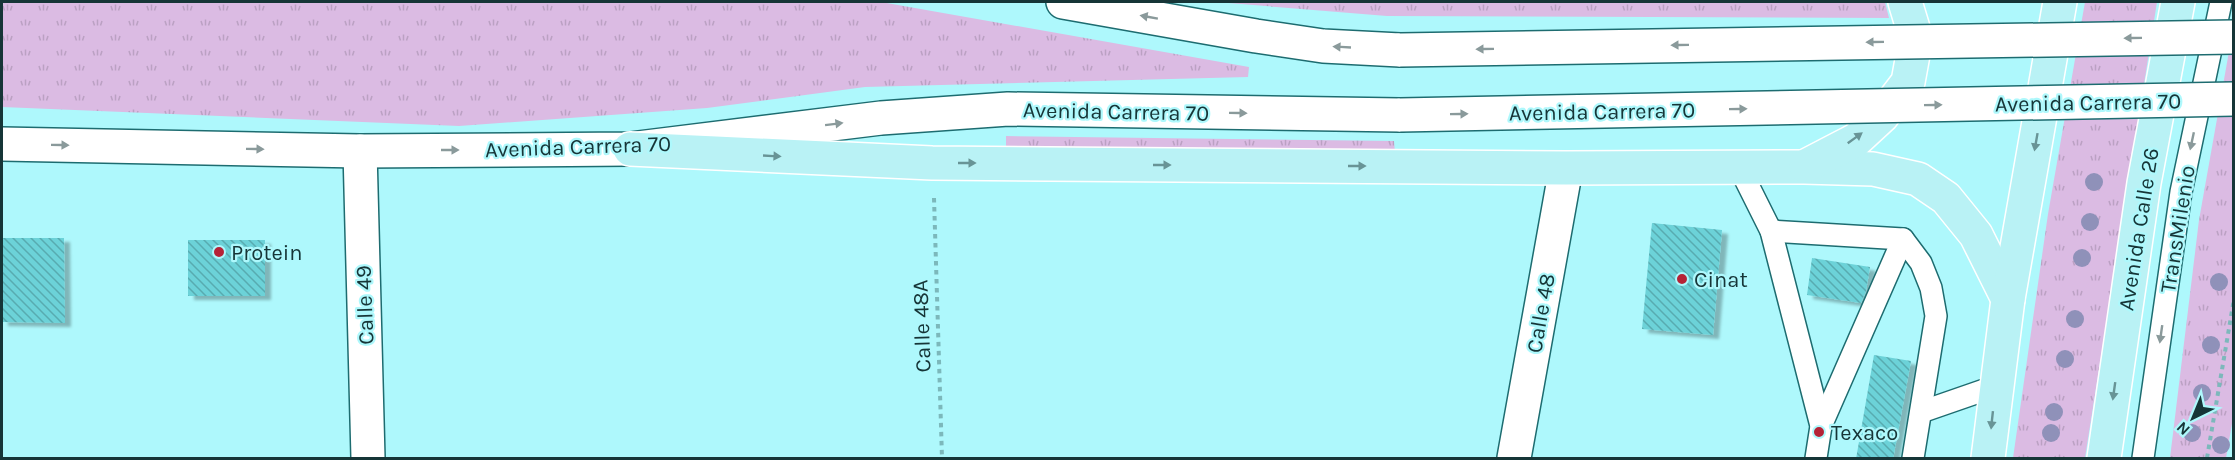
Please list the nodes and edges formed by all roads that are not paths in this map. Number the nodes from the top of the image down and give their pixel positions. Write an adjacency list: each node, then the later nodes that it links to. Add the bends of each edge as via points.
1 (1063, 2): 6 (main road, one-way to 1, bridge, via 1400,50 1323,46)
2 (1905, 2): 12 (main road, one-way to 2, via 1856,140 1882,116 1908,82 1916,38)
3 (2060, 2): 16 (main road, one-way to 16)
4 (2178, 2): 25 (main road, Avenida Calle 26, one-way to 25, via 2144,183)
5 (2221, 2): 26 (lane, TransMilenio, one-way to 26, via 2181,192)
6 (2234, 37)
7 (2234, 99): 9 (main road, Avenida Carrera 70, one-way to 7, bridge, via 881,118 1008,109 1400,115)
8 (2, 144): 10 (main road, Avenida Carrera 70, one-way to 10)
9 (630, 149): 10 (main road, Avenida Carrera 70, one-way to 9); 13 (main road, one-way to 13, via 932,163)
10 (360, 151): 20 (main road, Calle 49)
11 (1739, 167): 12 (main road); 13 (main road); 14 (lane)
12 (1804, 167): 16 (main road, via 1873,169 1918,179 1946,198 1976,235)
13 (1566, 168): 21 (main road, Calle 48)
14 (1771, 231): 15 (lane); 19 (lane)
15 (1903, 239): 18 (lane, via 1921,263 1936,316); 19 (lane)
16 (2008, 299): 17 (main road)
17 (1996, 386): 18 (lane); 24 (main road, one-way to 24)
18 (1921, 412): 23 (lane)
19 (1821, 426): 22 (lane)
20 (368, 459)
21 (1514, 459)
22 (1816, 459)
23 (1913, 459)
24 (1988, 459)
25 (2104, 459)
26 (2143, 459)

